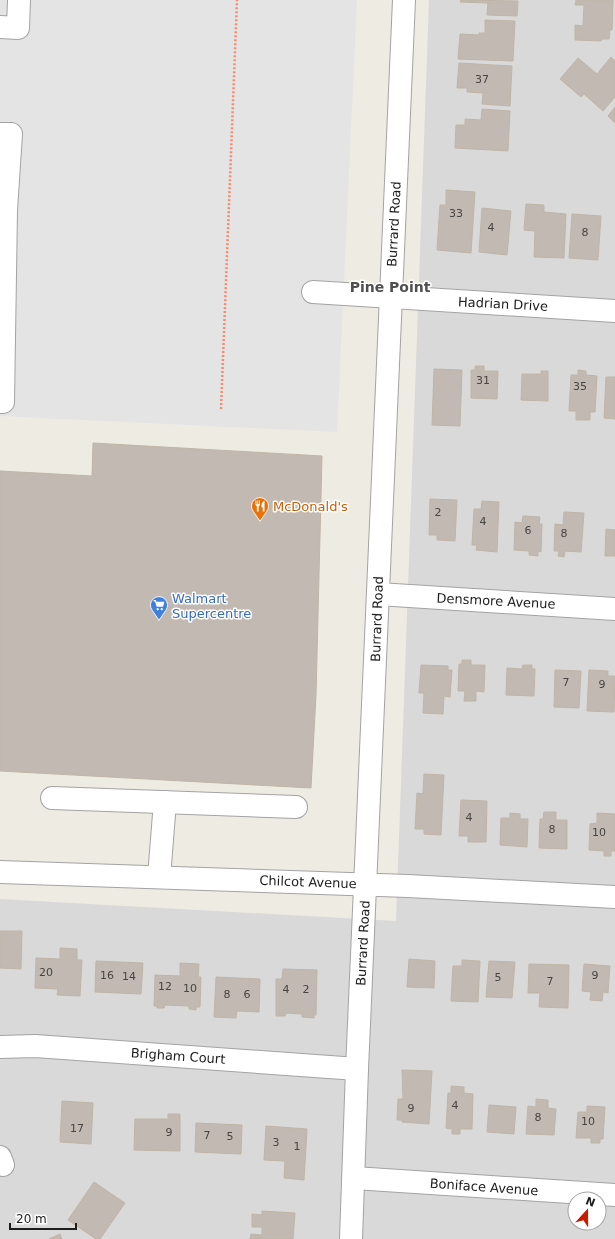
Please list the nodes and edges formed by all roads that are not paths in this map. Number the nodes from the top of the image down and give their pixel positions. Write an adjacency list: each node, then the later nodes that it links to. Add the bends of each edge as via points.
1 (18, 0): 3 (street, via 18,28)
2 (404, 0): 6 (street, Burrard Road)
3 (0, 26)
4 (0, 134): 8 (street, via 11,134)
5 (313, 292): 6 (street, Hadrian Drive)
6 (391, 297): 7 (street, Hadrian Drive); 9 (street, Burrard Road)
7 (615, 311)
8 (0, 402)
9 (378, 594): 10 (street, Densmore Avenue); 16 (street, Burrard Road)
10 (615, 609)
11 (52, 798): 12 (street)
12 (165, 802): 13 (street); 15 (street)
13 (296, 807)
14 (0, 872): 15 (street, Chilcot Avenue)
15 (159, 877): 16 (street, Chilcot Avenue)
16 (366, 884): 17 (street, Chilcot Avenue); 19 (street, Burrard Road)
17 (615, 897)
18 (0, 1047): 19 (street, Brigham Court, via 35,1046)
19 (357, 1069): 20 (street, Burrard Road)
20 (354, 1178): 21 (street, Boniface Avenue); 22 (street, Burrard Road)
21 (615, 1195)
22 (351, 1239)

